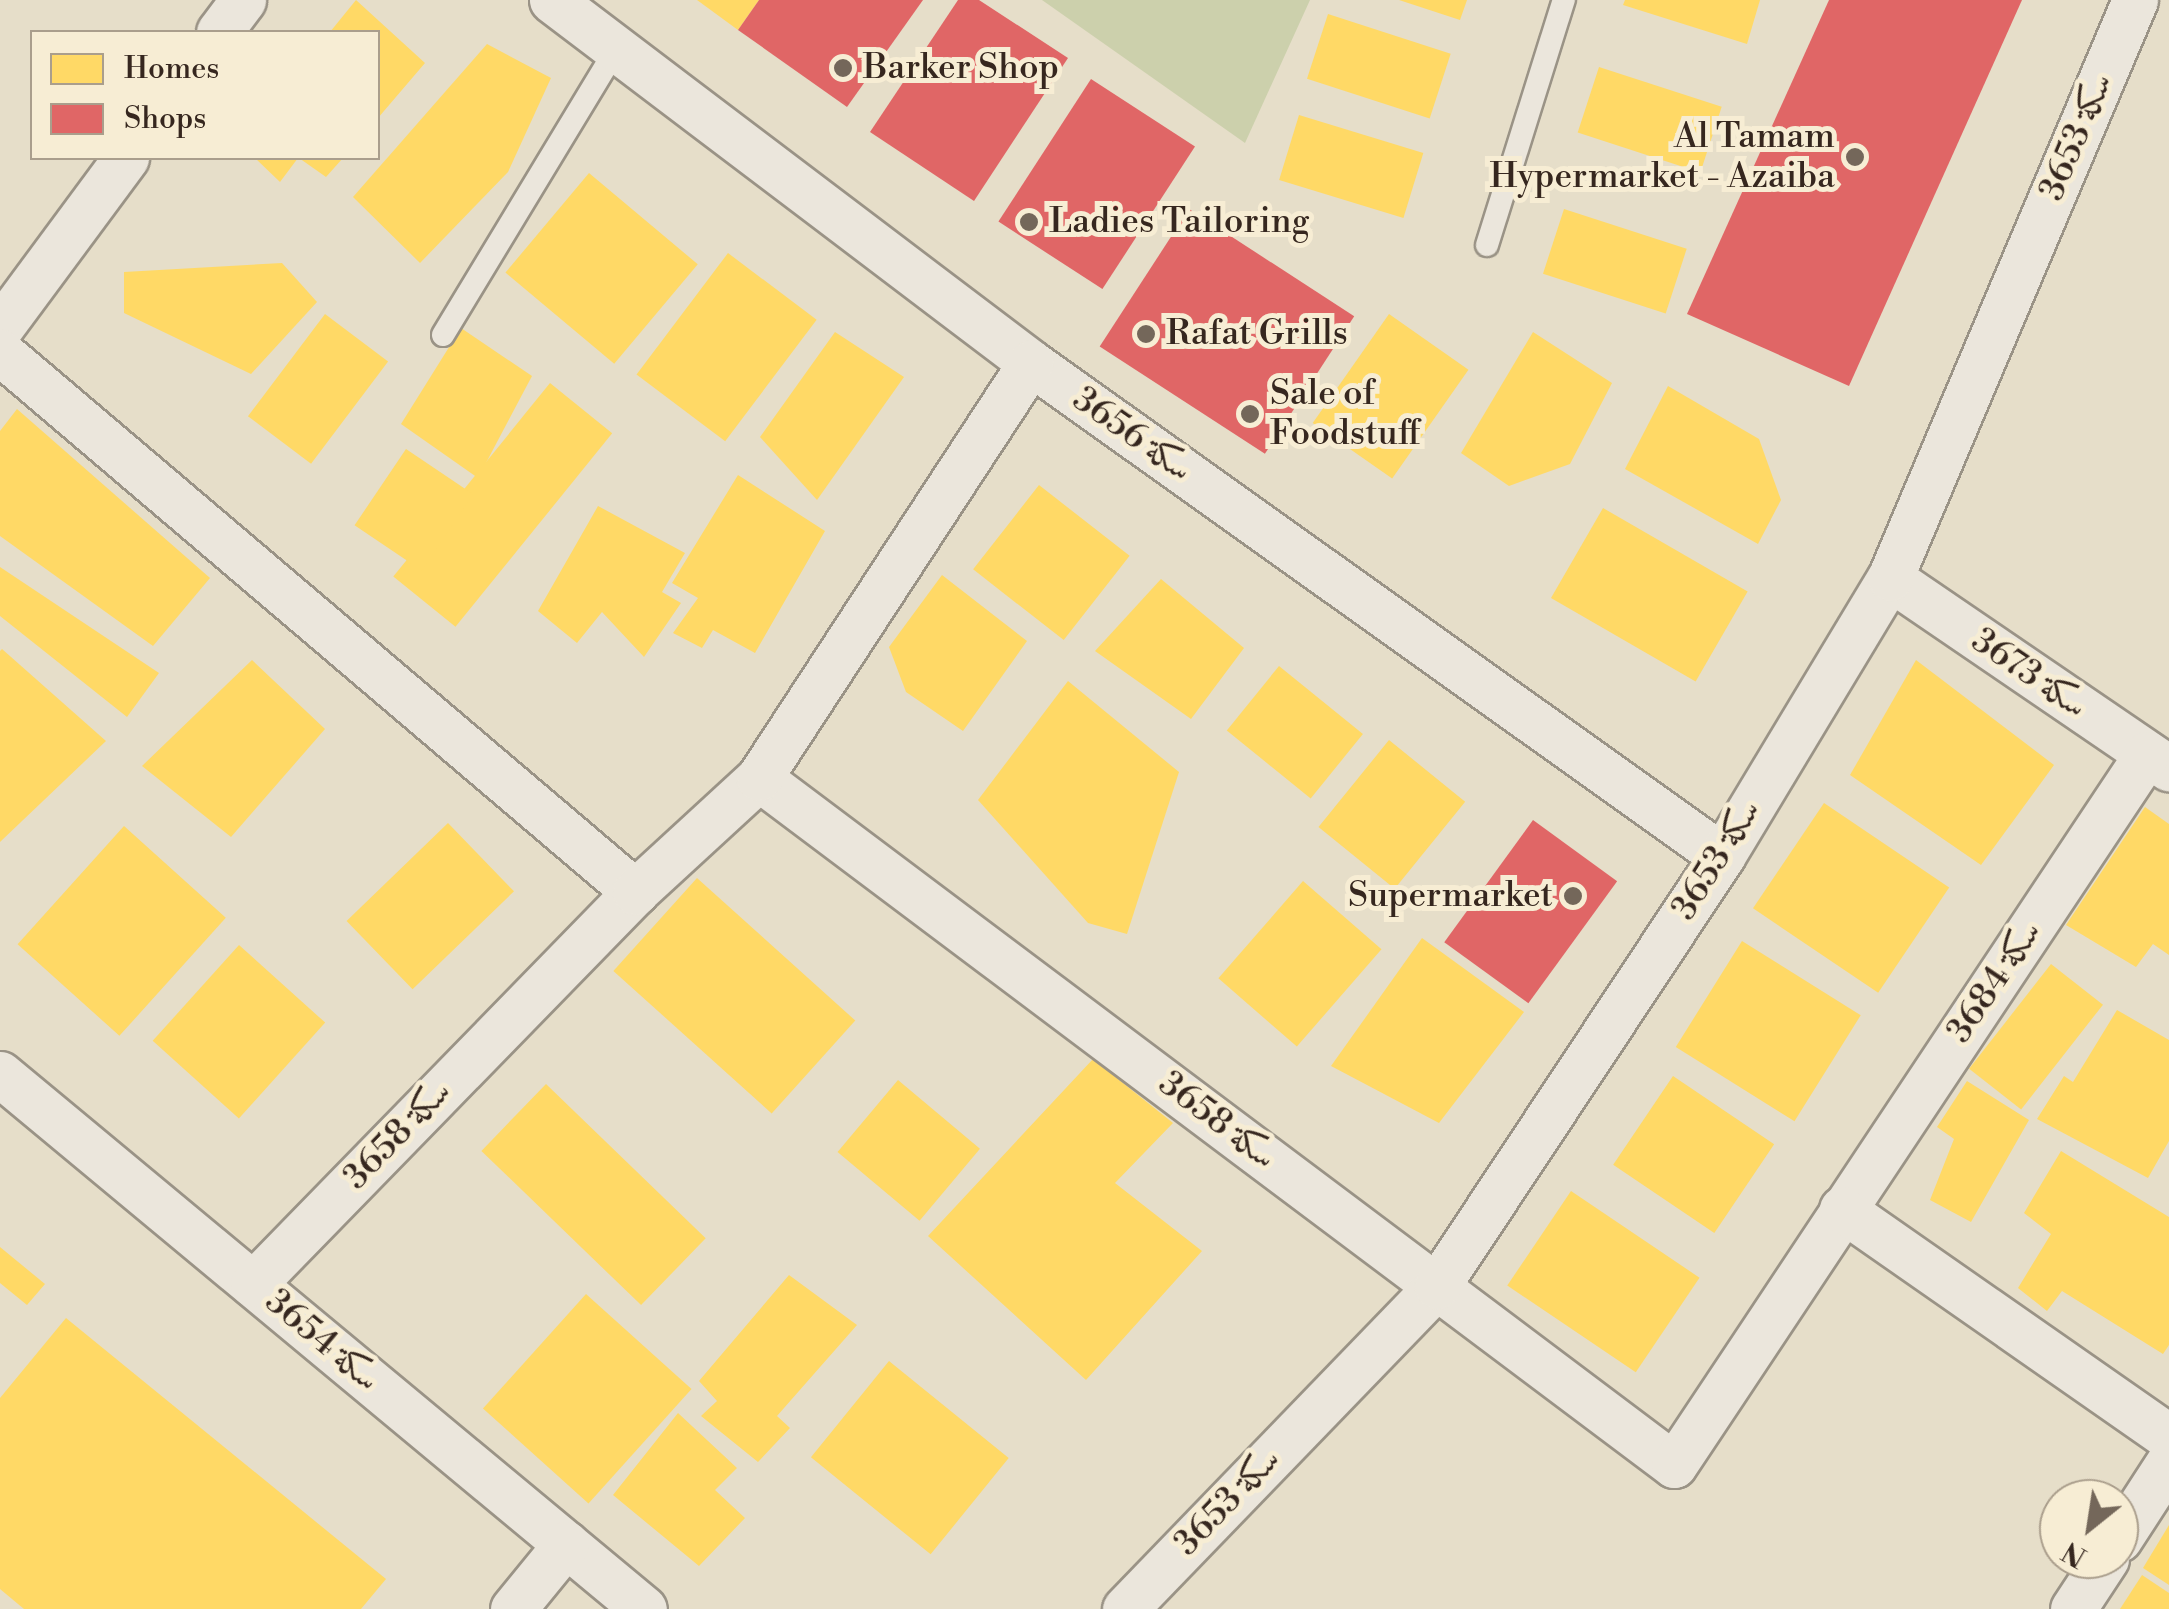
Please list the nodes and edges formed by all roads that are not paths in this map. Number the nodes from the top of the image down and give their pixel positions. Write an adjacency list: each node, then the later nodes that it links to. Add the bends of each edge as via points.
1 (243, 0): 5 (street)
2 (552, 0): 6 (street, سكة 3656)
3 (1564, 0): 8 (lane)
4 (2135, 0): 13 (street, سكة 3653)
5 (220, 30)
6 (616, 49): 10 (lane); 12 (street, سكة 3656)
7 (125, 160): 9 (street)
8 (1486, 245)
9 (0, 328)
10 (444, 336)
11 (0, 352): 17 (street)
12 (1031, 363): 15 (street, سكة 3658); 16 (street, سكة 3656)
13 (1890, 578): 14 (street, سكة 3673); 16 (street, سكة 3653)
14 (2158, 761): 19 (street, سكة 3684)
15 (759, 778): 17 (street, سكة 3658); 21 (street, سكة 3658)
16 (1722, 856): 21 (street, سكة 3653)
17 (635, 892): 20 (street, سكة 3658)
18 (0, 1074): 20 (street, سكة 3654)
19 (1842, 1209): 22 (street); 24 (street, سكة 3684)
20 (253, 1284): 26 (street, سكة 3654)
21 (1437, 1286): 24 (street, سكة 3658); 30 (street, سكة 3653)
22 (2169, 1437)
23 (2169, 1462): 25 (street)
24 (1674, 1465)
25 (2139, 1508)
26 (566, 1544): 28 (street); 29 (street, سكة 3654)
27 (2093, 1579): 31 (street)
28 (513, 1609)
29 (644, 1609)
30 (1125, 1609)
31 (2073, 1609)

